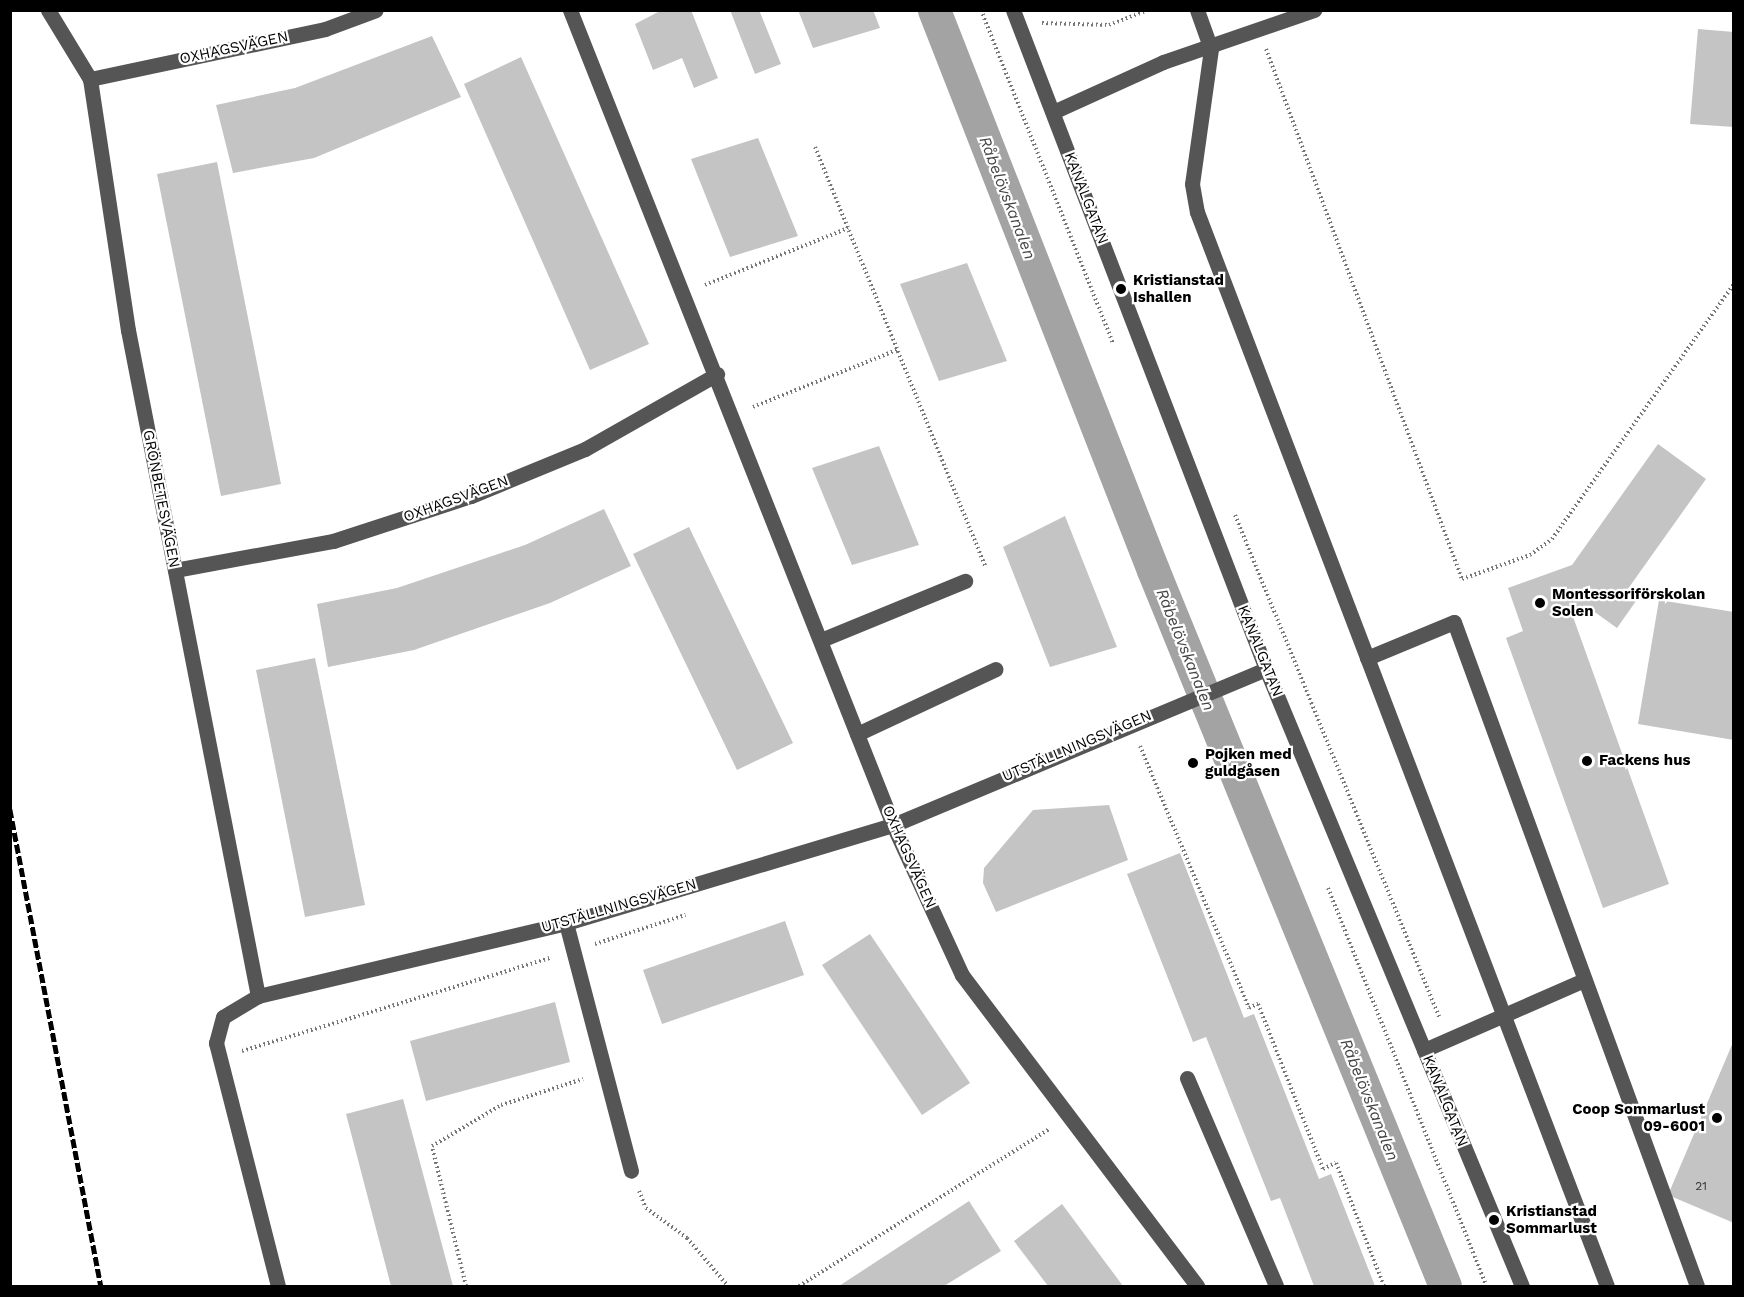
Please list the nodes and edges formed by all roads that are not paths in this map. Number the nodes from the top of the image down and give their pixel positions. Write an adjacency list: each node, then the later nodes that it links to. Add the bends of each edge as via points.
1 (48, 10): 8 (street, GRÖNBETESVÄGEN)
2 (376, 10): 8 (street, OXHAGSVÄGEN, via 325,29)
3 (570, 10): 10 (street, OXHAGSVÄGEN)
4 (1013, 10): 9 (street, KANALGATAN)
5 (1197, 10): 7 (street)
6 (1314, 10): 7 (street)
7 (1211, 49): 9 (street, via 1163,62); 14 (street, via 1192,184 1197,212)
8 (90, 79): 11 (street, GRÖNBETESVÄGEN, via 128,330)
9 (1053, 112): 16 (street, KANALGATAN)
10 (717, 374): 11 (street, OXHAGSVÄGEN, via 585,450 471,496 333,541); 13 (street, OXHAGSVÄGEN)
11 (175, 570): 21 (street, GRÖNBETESVÄGEN)
12 (965, 581): 13 (street)
13 (821, 640): 17 (street, OXHAGSVÄGEN)
14 (1367, 658): 20 (street, via 1454,622); 22 (street)
15 (996, 669): 17 (street)
16 (1266, 669): 18 (street, UTSTÄLLNINGSVÄGEN); 23 (street, KANALGATAN)
17 (857, 734): 18 (street, OXHAGSVÄGEN)
18 (893, 825): 19 (street, UTSTÄLLNINGSVÄGEN); 27 (street, OXHAGSVÄGEN, via 962,975)
19 (566, 924): 21 (street, UTSTÄLLNINGSVÄGEN); 25 (street)
20 (1584, 980): 22 (street); 31 (street)
21 (258, 996): 26 (street, UTSTÄLLNINGSVÄGEN, via 223,1017 216,1043)
22 (1503, 1016): 23 (street); 30 (street)
23 (1424, 1050): 29 (street, KANALGATAN)
24 (1187, 1078): 28 (street)
25 (631, 1171)
26 (278, 1287)
27 (1197, 1287)
28 (1276, 1287)
29 (1522, 1287)
30 (1607, 1287)
31 (1697, 1287)

